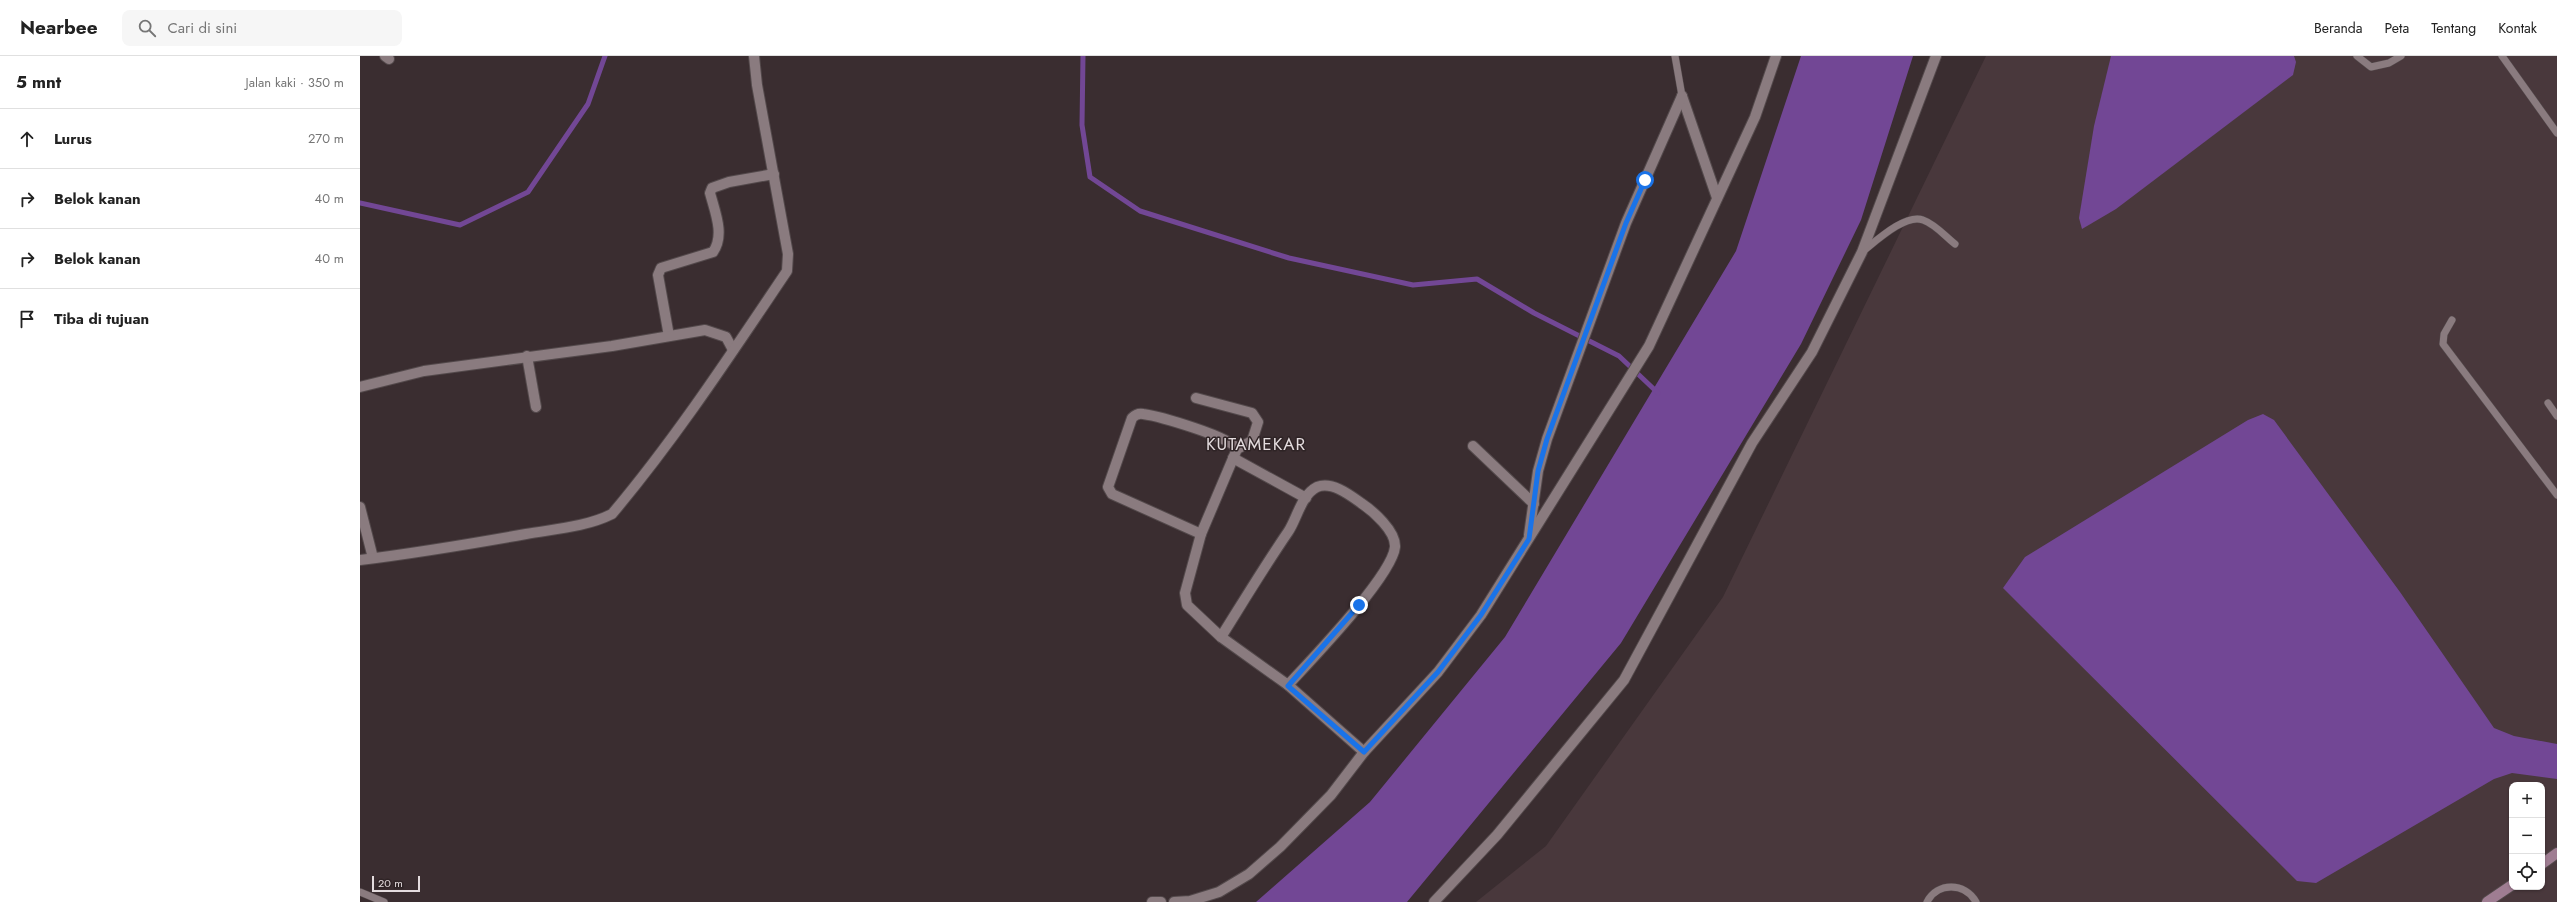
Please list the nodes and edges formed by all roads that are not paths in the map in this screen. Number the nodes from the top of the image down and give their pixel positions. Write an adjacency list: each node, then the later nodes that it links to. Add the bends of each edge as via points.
1 (754, 56): 11 (street, via 757,86)
2 (1675, 56): 8 (lane)
3 (1776, 56): 12 (street, via 1755,118)
4 (1936, 56): 14 (street)
5 (2357, 56): 6 (lane, via 2371,67 2389,63)
6 (2401, 56)
7 (2502, 56): 9 (lane)
8 (1682, 96): 12 (street); 28 (street, via 1626,223 1590,322 1538,471)
9 (2554, 124): 10 (lane)
10 (2557, 133)
11 (774, 174): 16 (street, via 729,182 712,188 710,193 719,237 717,246 713,252 668,264 661,268 658,275); 17 (street, via 788,254 787,271)
12 (1717, 198): 31 (street, via 1649,346)
13 (1955, 244): 14 (lane, via 1924,220 1914,218 1898,225)
14 (1862, 252): 45 (street, via 1806,364 1752,443 1624,680 1497,836)
15 (2452, 320): 26 (lane, via 2444,334 2443,344)
16 (669, 336): 17 (street, via 704,330 715,332 726,337); 18 (street)
17 (733, 350): 32 (street, via 652,464 612,514 564,528)
18 (527, 356): 19 (street, via 424,372); 22 (street)
19 (360, 387)
20 (1196, 398): 25 (street, via 1252,413 1257,417 1252,441)
21 (2548, 403): 23 (lane)
22 (536, 407)
23 (2557, 416)
24 (1473, 446): 28 (street)
25 (1235, 453): 27 (street); 30 (street); 30 (street, via 1233,443 1189,426 1143,414 1132,418 1108,487 1109,491)
26 (2557, 495)
27 (1306, 498): 34 (street, via 1288,532); 35 (street, via 1317,488 1339,488 1380,520 1393,537 1395,546 1393,555 1369,593)
28 (1534, 504): 31 (street)
29 (360, 507): 32 (street)
30 (1201, 534): 34 (street, via 1185,593 1187,605)
31 (1529, 539): 36 (street, via 1481,615 1443,665)
32 (373, 558): 33 (street)
33 (360, 560)
34 (1221, 637): 35 (street)
35 (1288, 686): 36 (street)
36 (1364, 752): 44 (street, via 1331,794 1280,847 1249,874 1219,892 1190,901)
37 (2557, 853): 38 (street)
38 (2545, 862)
39 (2509, 887): 48 (street)
40 (360, 892): 41 (lane)
41 (384, 902)
42 (1152, 902): 43 (street)
43 (1161, 902)
44 (1174, 902)
45 (1434, 902)
46 (1927, 902): 47 (lane, via 1934,892 1949,887 1964,890)
47 (1976, 902)
48 (2487, 902)

